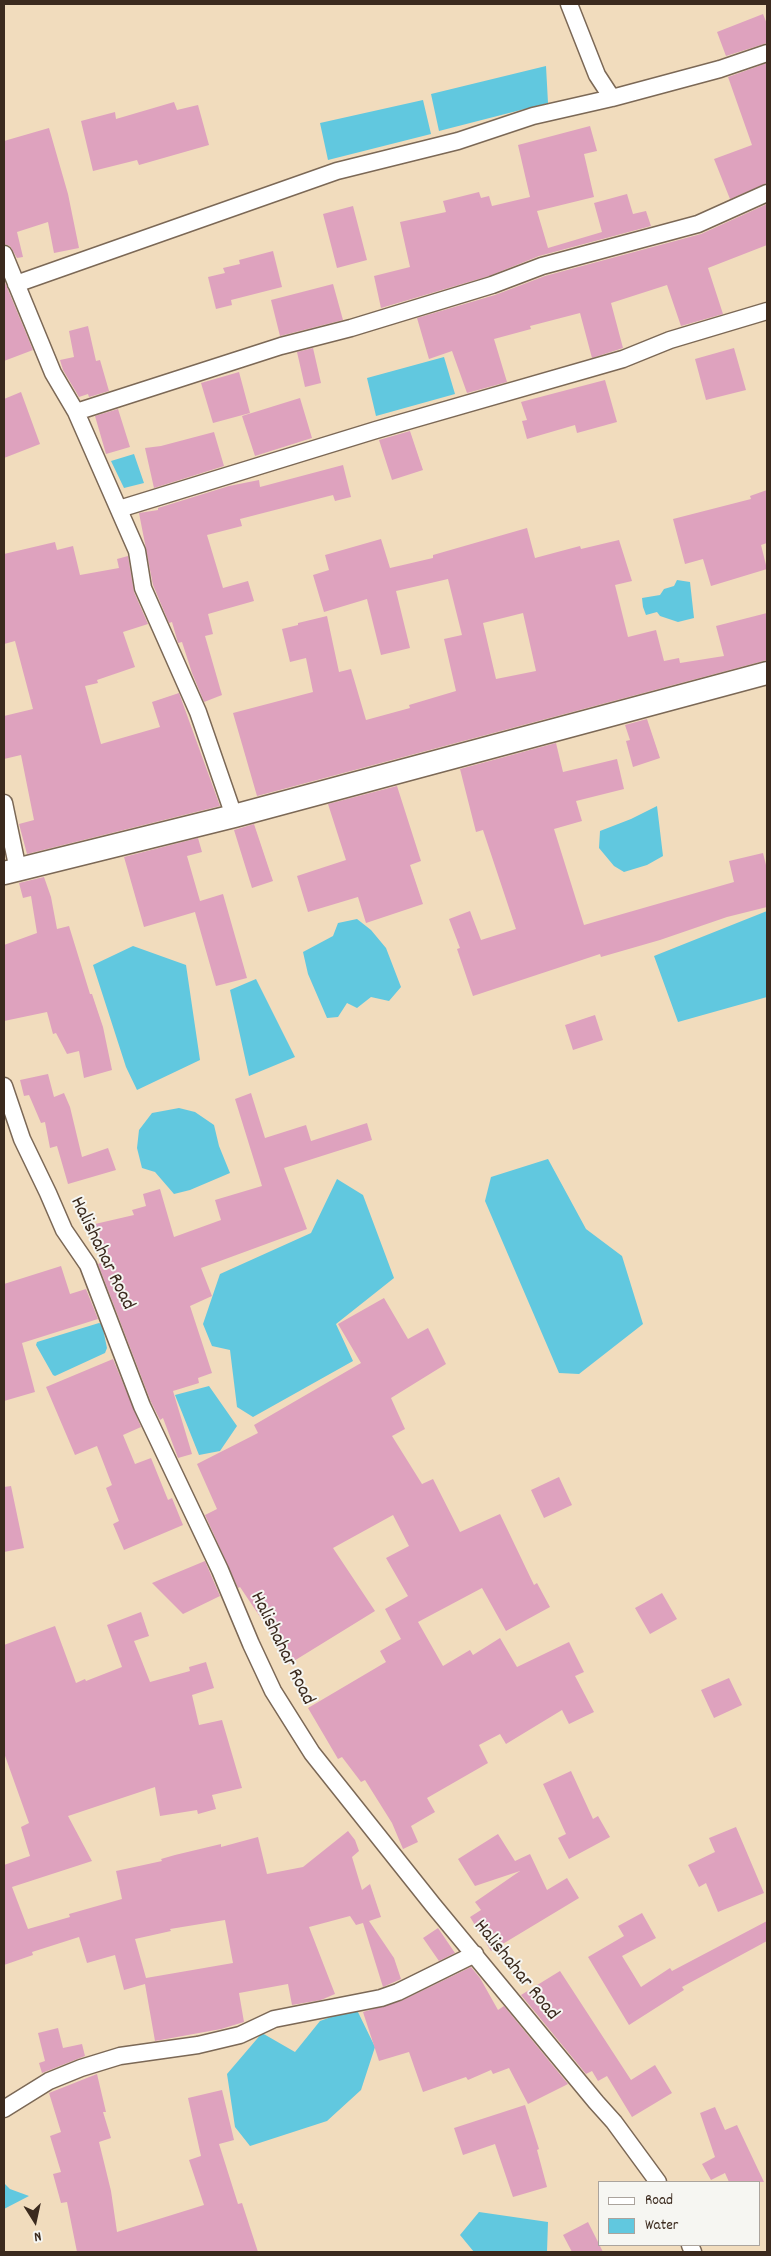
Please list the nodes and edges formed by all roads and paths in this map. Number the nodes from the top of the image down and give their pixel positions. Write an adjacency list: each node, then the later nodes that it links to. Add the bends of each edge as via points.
1 (569, 4): 3 (street, via 597,75)
2 (767, 52): 3 (street, via 720,69)
3 (612, 98): 6 (street, via 532,116 458,141 337,171)
4 (767, 193): 8 (street, via 698,224 542,266 492,285 281,346)
5 (4, 254): 6 (street)
6 (16, 284): 8 (street, via 53,373)
7 (767, 311): 9 (street, via 670,340 623,359)
8 (76, 412): 9 (street)
9 (119, 509): 12 (street, via 137,551 143,588 198,712)
10 (767, 673): 12 (street)
11 (4, 803): 13 (street)
12 (234, 816): 13 (street)
13 (11, 871)
14 (4, 1086): 15 (street, Halishahar Road, via 22,1139 64,1230 88,1265 142,1406 273,1691 312,1754)
15 (475, 1954): 16 (street, via 381,1998 274,2019 240,2035 198,2045 120,2056 81,2068 48,2081); 17 (street, Halishahar Road, via 614,2122)
16 (4, 2109)
17 (657, 2181)

